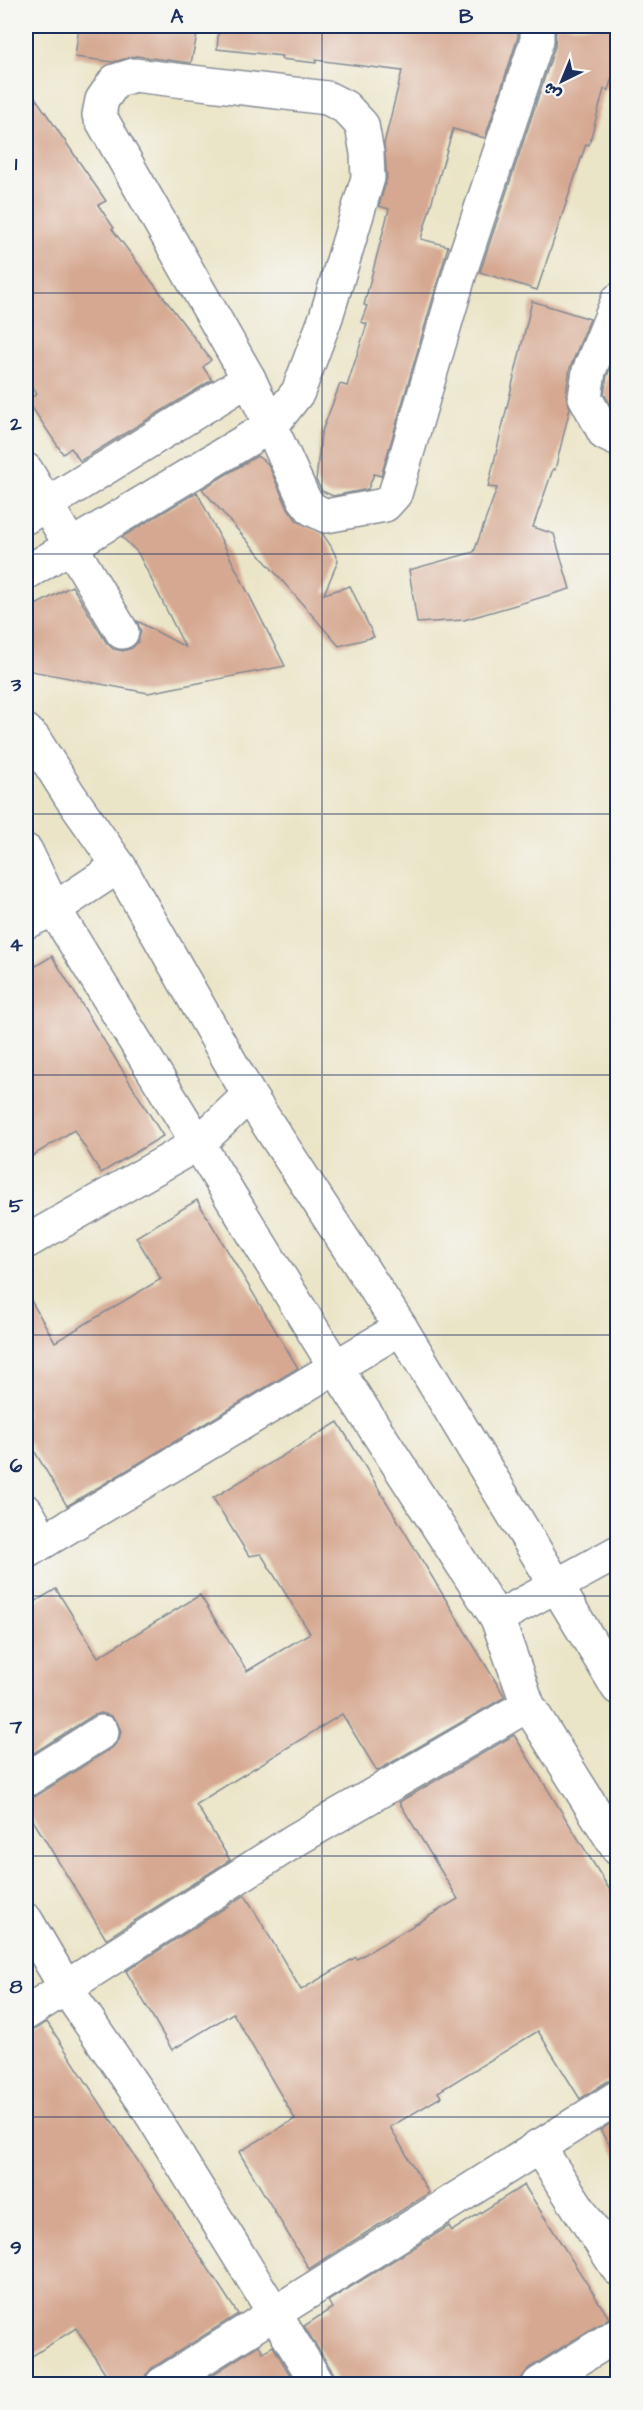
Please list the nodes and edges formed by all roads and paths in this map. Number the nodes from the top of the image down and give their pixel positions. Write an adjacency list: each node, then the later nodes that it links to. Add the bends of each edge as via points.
1 (537, 26): 4 (street, via 537,40 462,266 395,494 385,505 326,516 318,513 304,499)
2 (618, 300): 5 (street, via 589,371 585,397 605,434)
3 (249, 379): 4 (street); 4 (street, via 99,115 102,100 115,81 134,75 327,98 345,107 362,125 368,178 327,317 298,392); 7 (street)
4 (272, 425): 8 (street)
5 (618, 440)
6 (26, 470): 7 (street)
7 (35, 510): 8 (street)
8 (71, 547): 9 (street); 10 (street)
9 (26, 573)
10 (122, 632)
11 (26, 731): 13 (street)
12 (26, 851): 14 (street)
13 (119, 866): 14 (street); 15 (street)
14 (40, 915): 16 (street)
15 (249, 1095): 16 (street); 18 (street)
16 (199, 1143): 17 (street); 19 (street)
17 (26, 1242)
18 (401, 1328): 19 (street); 23 (street)
19 (336, 1368): 21 (street); 24 (street)
20 (26, 1511): 21 (street)
21 (35, 1546)
22 (618, 1552): 23 (street)
23 (556, 1587): 24 (street); 25 (street)
24 (497, 1618): 26 (street)
25 (618, 1688)
26 (528, 1705): 29 (street); 31 (street, via 297,1839)
27 (102, 1732): 28 (street)
28 (26, 1780)
29 (618, 1850)
30 (26, 1920): 31 (street)
31 (66, 1988): 32 (street); 36 (street, via 144,2102)
32 (26, 2013)
33 (618, 2097): 34 (street)
34 (538, 2146): 35 (street); 36 (street)
35 (618, 2269)
36 (276, 2313): 38 (street); 39 (street)
37 (618, 2334): 40 (street)
38 (162, 2385)
39 (318, 2385)
40 (539, 2385)

